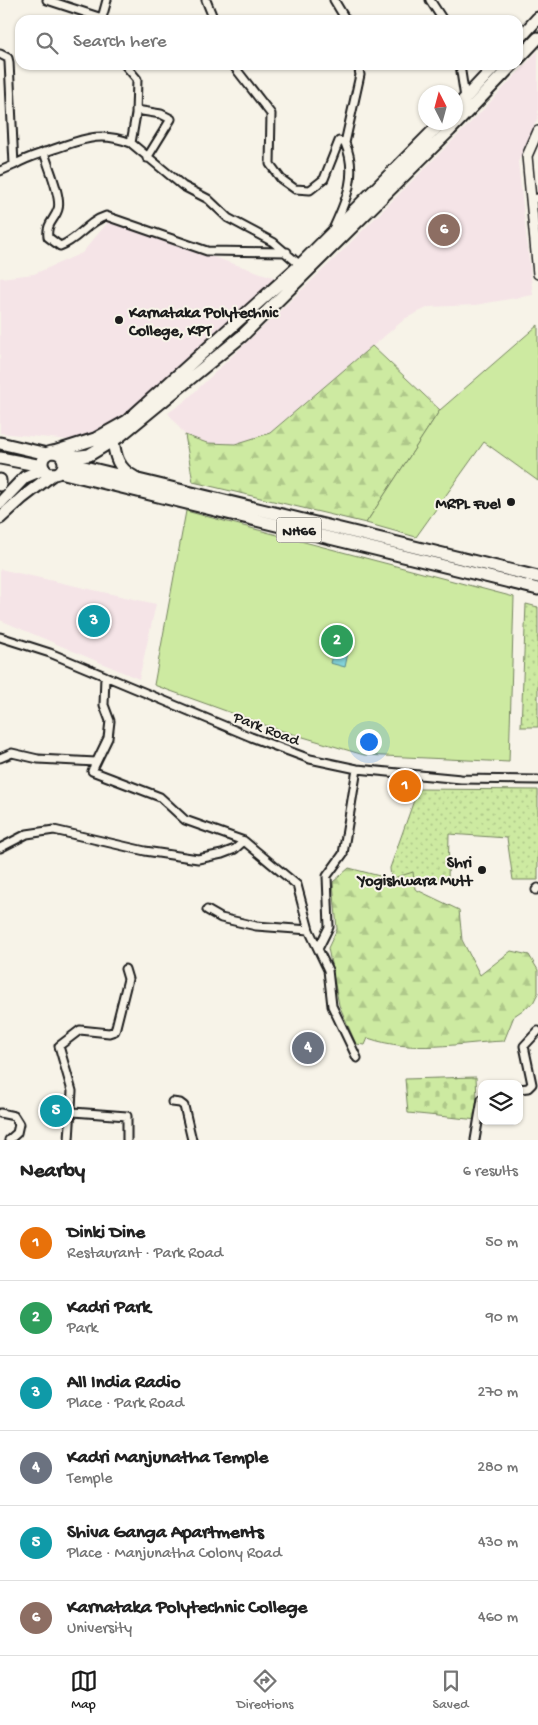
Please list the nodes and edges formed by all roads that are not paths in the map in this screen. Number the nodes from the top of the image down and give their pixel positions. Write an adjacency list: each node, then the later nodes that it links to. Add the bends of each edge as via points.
1 (46, 0): 6 (street)
2 (107, 0): 7 (street)
3 (206, 0): 8 (street)
4 (334, 0): 9 (street)
5 (430, 0): 10 (street)
6 (91, 15)
7 (104, 15)
8 (212, 15)
9 (343, 15)
10 (440, 15)
11 (538, 18): 12 (main road)
12 (523, 34)
13 (538, 38): 15 (main road)
14 (0, 54): 30 (street, via 8,58)
15 (523, 54)
16 (130, 70): 23 (street, via 137,79)
17 (237, 70): 27 (street, via 271,114 270,164 281,179 295,189 310,190 324,179 339,141)
18 (359, 70): 27 (street)
19 (461, 70): 22 (street)
20 (491, 70): 22 (main road)
21 (507, 70): 33 (main road)
22 (465, 98)
23 (136, 110): 26 (street); 29 (street, via 171,119)
24 (434, 130): 33 (main road)
25 (537, 136): 32 (street, via 527,156)
26 (131, 143): 28 (street, via 95,136); 29 (street)
27 (345, 143): 33 (street, via 350,154 352,176 348,196)
28 (44, 152): 30 (street); 34 (street, via 58,198 58,208 47,230 48,237 60,246 71,242 96,219 106,216 207,251)
29 (147, 158): 34 (street, via 183,186 208,199 228,218)
30 (14, 165): 31 (street)
31 (0, 171)
32 (534, 199): 36 (street)
33 (327, 244): 35 (main road); 37 (main road, via 242,336)
34 (287, 252): 35 (street)
35 (300, 265): 37 (main road)
36 (538, 274)
37 (125, 427): 38 (main road); 41 (main road, via 95,439)
38 (113, 440): 41 (main road, via 89,455); 43 (main road, via 117,461 126,473)
39 (0, 443): 41 (main road, NH66)
40 (0, 458): 41 (main road, NH66)
41 (53, 463): 43 (main road, NH66); 45 (main road, via 25,477); 46 (main road); 48 (main road, NH66)
42 (0, 480): 44 (main road)
43 (142, 481): 47 (main road, NH66)
44 (0, 485)
45 (0, 503)
46 (0, 518)
47 (538, 577)
48 (538, 589)
49 (0, 637): 50 (street, Park Road)
50 (105, 676): 52 (street, via 104,705 110,721 108,738); 53 (street, Park Road, via 310,759)
51 (0, 758): 52 (street, via 12,753 38,759)
52 (96, 762): 55 (street, via 92,771 160,797 185,820)
53 (357, 769): 54 (street, Park Road, via 461,779); 59 (street, via 343,854 326,876 329,928)
54 (538, 780)
55 (244, 841): 56 (street, via 235,849 198,859 145,851 54,830 28,834); 58 (street, via 297,885)
56 (0, 848)
57 (207, 910): 58 (street, via 221,918 256,926)
58 (309, 930): 59 (street)
59 (318, 949): 62 (street, via 328,970 332,1006)
60 (125, 969): 65 (street, via 128,979 114,1031 80,1030 59,1046 72,1091)
61 (538, 1031): 63 (street, via 524,1046 532,1084)
62 (357, 1058)
63 (523, 1089)
64 (172, 1102): 71 (street, via 184,1106)
65 (73, 1112): 69 (street); 70 (street, via 127,1116)
66 (0, 1113): 68 (street, via 14,1116 19,1124 17,1132)
67 (478, 1113): 72 (street)
68 (9, 1140)
69 (69, 1140)
70 (127, 1140)
71 (192, 1140)
72 (475, 1140)

